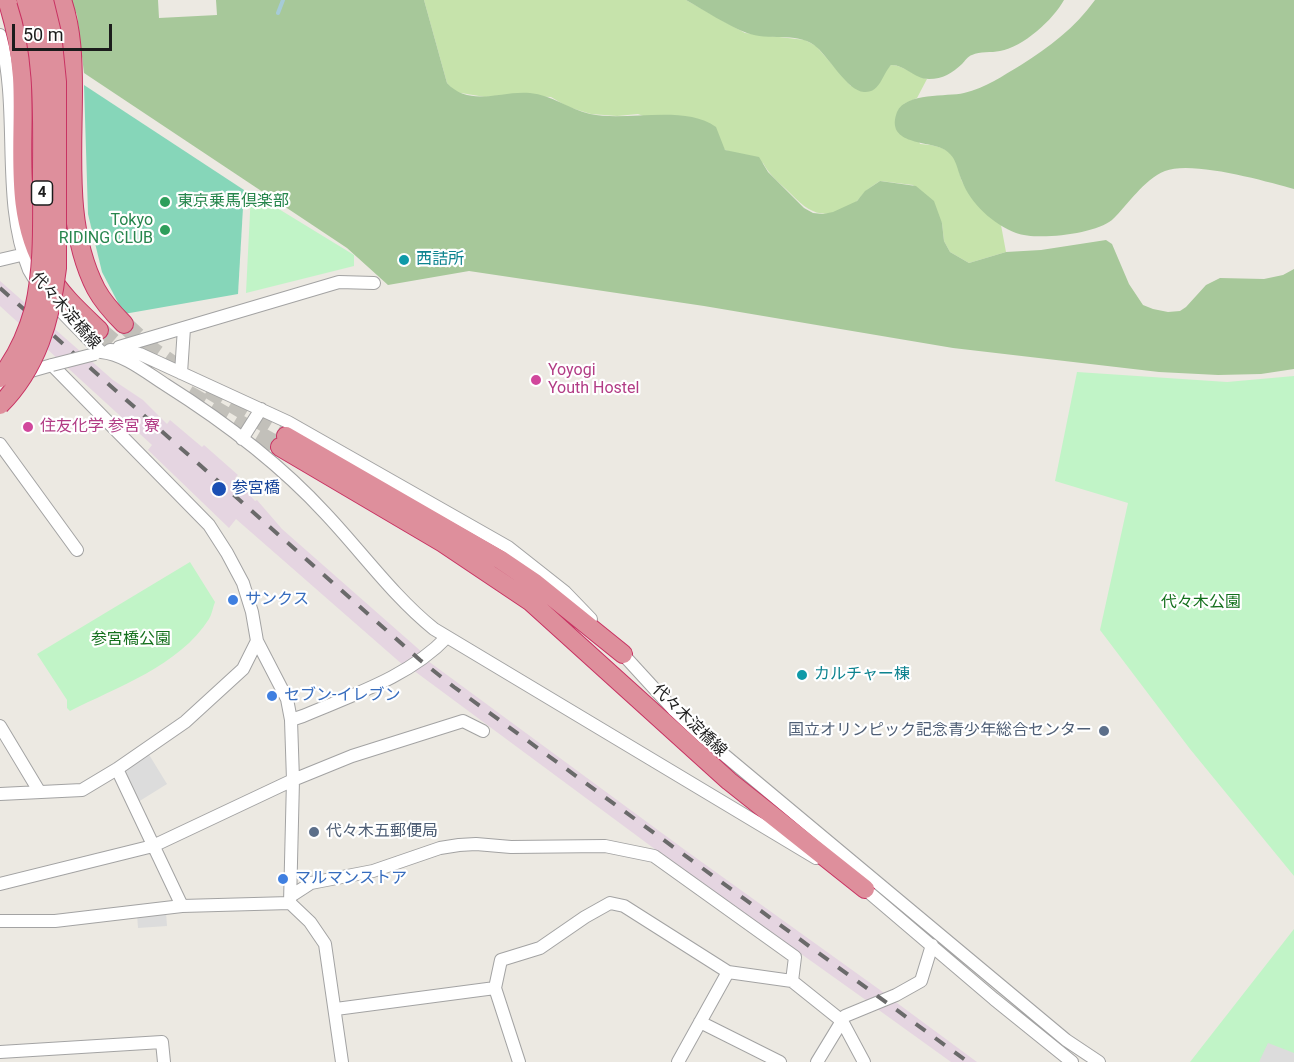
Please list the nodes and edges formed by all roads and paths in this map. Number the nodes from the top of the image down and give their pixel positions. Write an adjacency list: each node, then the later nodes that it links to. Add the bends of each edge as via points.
1 (7, 0): 11 (highway, via 22,75 22,171 30,235 58,288)
2 (26, 0): 15 (highway, 4, bridge, via 36,34 41,83 42,250 30,322)
3 (44, 0): 16 (highway, 4, bridge, via 57,82 57,268 42,339 28,369)
4 (62, 0): 9 (highway, via 72,52 77,228 96,290)
5 (1, 42): 6 (street, 代々木淀橋線, via 8,103 10,207)
6 (21, 255): 7 (street); 12 (street, 代々木淀橋線, via 42,289)
7 (0, 260)
8 (374, 283): 10 (street, 代々木淀橋線, via 339,282)
9 (124, 324)
10 (184, 328): 12 (street, 代々木淀橋線); 14 (street)
11 (99, 330)
12 (102, 352): 13 (street, bridge); 14 (street, 代々木淀橋線, via 140,354); 18 (street, 代々木淀橋線, via 144,371)
13 (52, 365): 15 (street); 22 (street, via 209,525 243,583)
14 (181, 373): 17 (street, 代々木淀橋線)
15 (0, 379)
16 (0, 405)
17 (261, 409): 18 (street); 23 (street, 代々木淀橋線, via 508,547 566,592)
18 (242, 439): 21 (street, 代々木淀橋線, via 302,488 408,607)
19 (0, 444): 20 (street)
20 (77, 550)
21 (447, 637): 24 (street, via 398,674); 33 (street, 代々木淀橋線)
22 (257, 641): 24 (street, via 287,699); 27 (street, via 243,669 185,722)
23 (623, 654): 33 (highway, via 501,560 283,442 531,602 729,781); 55 (street, 代々木淀橋線, via 673,709 783,806 1066,1040)
24 (291, 720): 28 (street)
25 (0, 726): 29 (street)
26 (483, 732): 28 (street, via 463,721 352,756)
27 (117, 769): 29 (street, via 82,790); 31 (street)
28 (293, 780): 31 (street); 34 (street)
29 (39, 791): 30 (street)
30 (0, 794)
31 (153, 846): 32 (street); 35 (street)
32 (0, 884)
33 (865, 889): 37 (street, 代々木淀橋線)
34 (290, 900): 35 (street); 39 (street, via 311,883 373,871 459,845 615,848 654,856 795,957); 41 (street, via 325,944)
35 (182, 906): 36 (street, via 55,921)
36 (0, 921)
37 (932, 945): 42 (street, via 921,981 845,1016); 54 (street, 代々木淀橋線)
38 (728, 972): 39 (street); 40 (street, via 624,906 610,903 540,948 501,960); 43 (street)
39 (792, 981): 42 (street)
40 (495, 988): 41 (street); 49 (street)
41 (336, 1009): 48 (street)
42 (842, 1021): 52 (street); 53 (street)
43 (700, 1022): 50 (street); 51 (street)
44 (64, 1048): 45 (street); 46 (street); 47 (street, via 162,1041)
45 (0, 1052)
46 (64, 1062)
47 (164, 1062)
48 (342, 1062)
49 (519, 1062)
50 (678, 1062)
51 (780, 1062)
52 (817, 1062)
53 (864, 1062)
54 (1071, 1062)
55 (1099, 1062)

